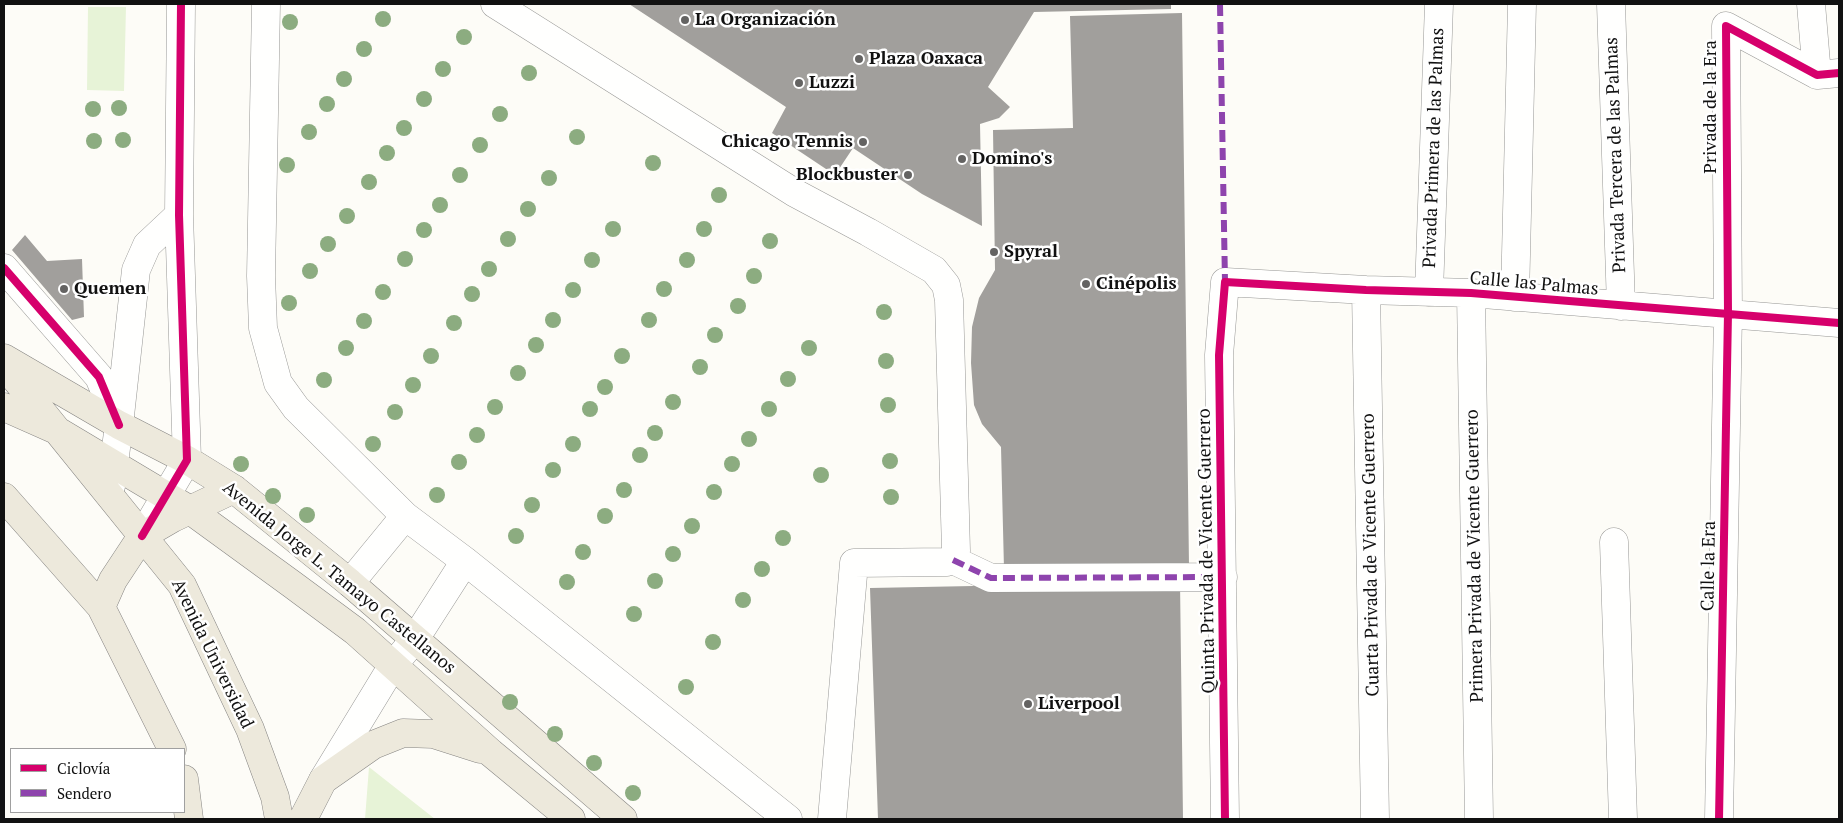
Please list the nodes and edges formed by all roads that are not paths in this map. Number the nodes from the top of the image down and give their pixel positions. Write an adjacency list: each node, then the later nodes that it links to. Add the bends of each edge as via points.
1 (181, 4): 9 (street)
2 (266, 4): 31 (street, via 261,276 265,338 278,383 296,408)
3 (495, 4): 34 (street, via 794,193 934,270 946,285 949,300 956,551)
4 (1439, 4): 13 (street, Privada Primera de las Palmas)
5 (1522, 4): 15 (street)
6 (1611, 4): 16 (street, Privada Tercera de las Palmas)
7 (1811, 4): 8 (street)
8 (1828, 74): 17 (street, Privada de la Era, via 1726,26)
9 (179, 215): 22 (street, via 147,245 136,270); 24 (street)
10 (4, 268): 22 (street, via 99,377)
11 (1225, 282): 12 (street, Calle las Palmas); 36 (street, Quinta Privada de Vicente Guerrero, via 1219,355)
12 (1366, 290): 13 (street, Calle las Palmas); 53 (street, Cuarta Privada de Vicente Guerrero)
13 (1429, 292): 14 (street, Calle las Palmas)
14 (1471, 293): 15 (street, Calle las Palmas); 54 (street, Primera Privada de Vicente Guerrero)
15 (1515, 297): 16 (street, Calle las Palmas)
16 (1621, 306): 17 (street, Calle las Palmas)
17 (1728, 313): 18 (street, Calle las Palmas); 56 (street, Calle la Era)
18 (1839, 323)
19 (4, 358): 22 (main road, Avenida Jorge L. Tamayo Castellanos)
20 (4, 363): 23 (main road, Avenida Universidad)
21 (4, 407): 23 (main road)
22 (119, 425): 24 (main road, Avenida Jorge L. Tamayo Castellanos); 25 (street)
23 (56, 430): 25 (main road, Avenida Jorge L. Tamayo Castellanos); 27 (main road, Avenida Universidad)
24 (188, 460): 26 (main road, Avenida Jorge L. Tamayo Castellanos); 28 (street)
25 (114, 465): 27 (street); 28 (main road, Avenida Jorge L. Tamayo Castellanos)
26 (234, 489): 30 (main road); 37 (main road, Avenida Jorge L. Tamayo Castellanos)
27 (109, 495): 32 (main road, Avenida Universidad)
28 (166, 496): 30 (main road, Avenida Jorge L. Tamayo Castellanos); 32 (street)
29 (4, 497): 38 (main road)
30 (190, 510): 32 (main road); 40 (main road, Avenida Jorge L. Tamayo Castellanos, via 356,631)
31 (405, 516): 35 (street); 37 (street)
32 (142, 536): 38 (main road, via 113,580); 46 (main road, Avenida Universidad, via 182,585 250,729 275,797)
33 (1614, 542): 55 (street)
34 (953, 560): 36 (street, via 990,578); 51 (street, via 854,563)
35 (465, 561): 39 (street); 50 (street)
36 (1223, 577): 52 (street, Quinta Privada de Vicente Guerrero)
37 (350, 583): 39 (main road, Avenida Jorge L. Tamayo Castellanos)
38 (101, 608): 41 (main road)
39 (416, 639): 40 (street); 49 (main road, Avenida Jorge L. Tamayo Castellanos)
40 (393, 665): 42 (main road, Avenida Jorge L. Tamayo Castellanos); 43 (street)
41 (171, 748)
42 (491, 753): 43 (main road, via 433,734 403,733 373,745); 48 (main road, Avenida Jorge L. Tamayo Castellanos)
43 (323, 780): 47 (main road)
44 (185, 786): 45 (main road)
45 (190, 819)
46 (279, 819)
47 (303, 819)
48 (571, 819)
49 (623, 819)
50 (788, 819)
51 (832, 819)
52 (1225, 819)
53 (1375, 819)
54 (1479, 819)
55 (1622, 819)
56 (1720, 819)

